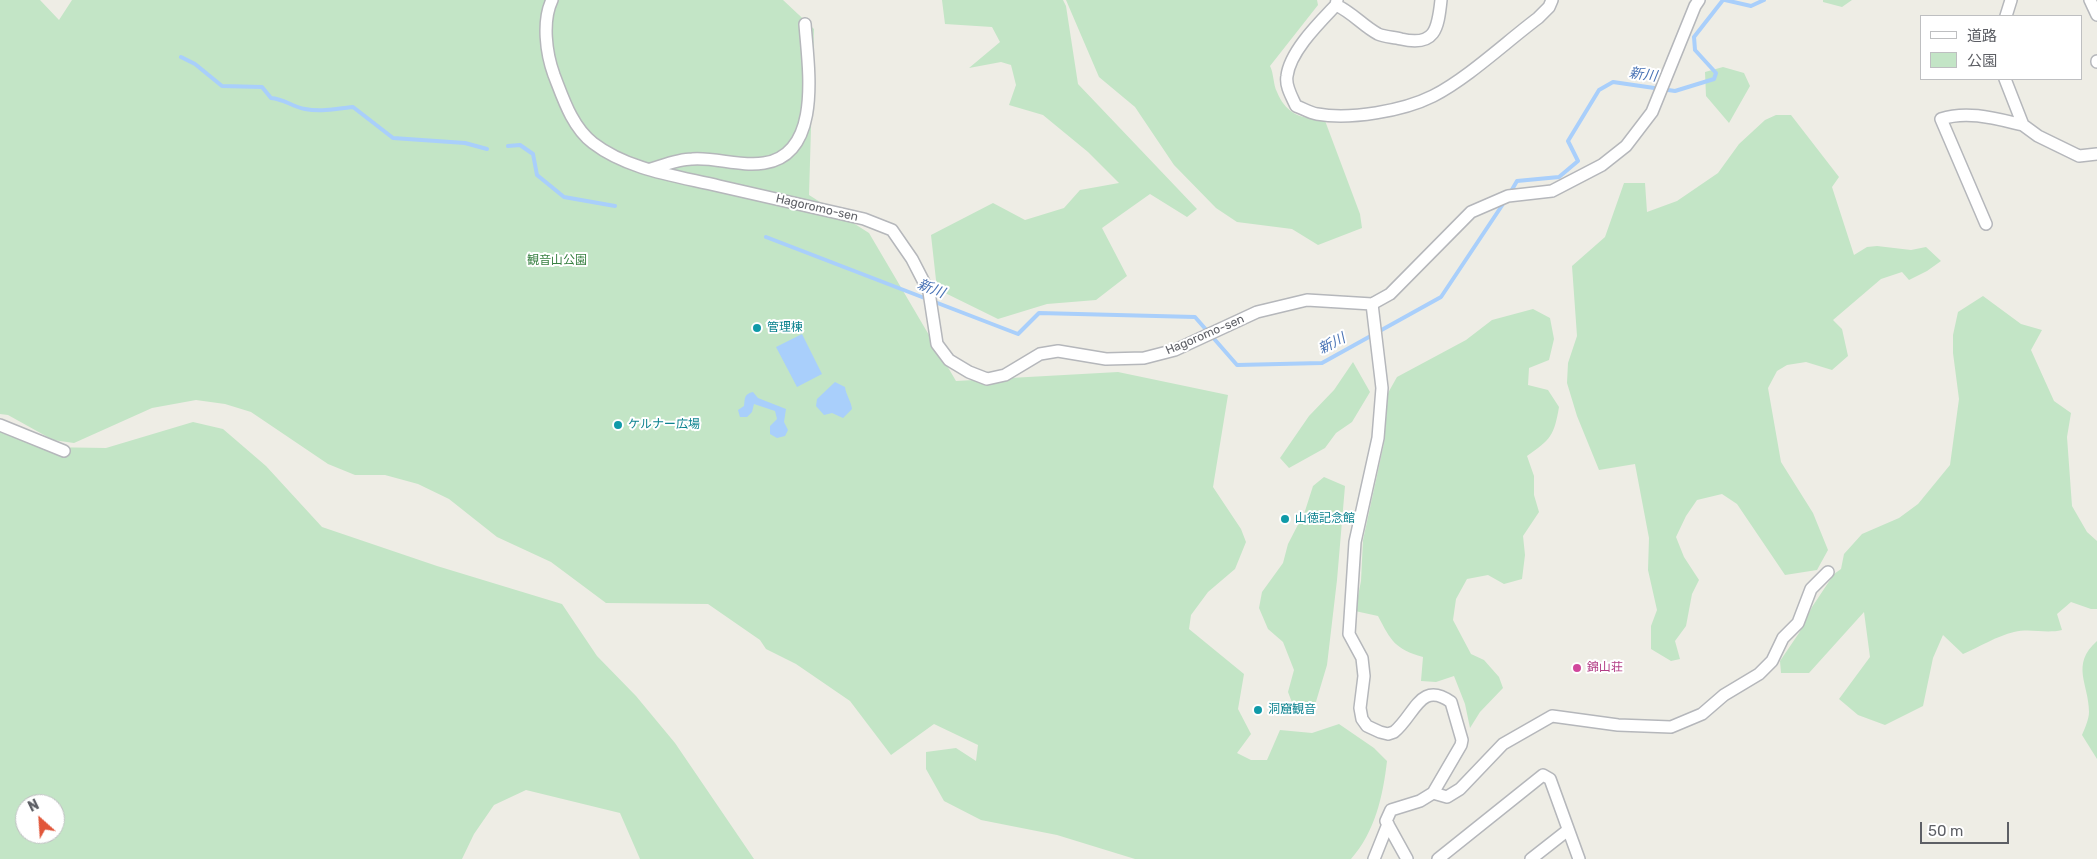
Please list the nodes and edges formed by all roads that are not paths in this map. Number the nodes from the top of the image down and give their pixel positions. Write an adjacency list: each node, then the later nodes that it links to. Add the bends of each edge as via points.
1 (552, 0): 14 (street, Hagoromo-sen, via 546,39 553,70 577,126 592,143 618,158)
2 (1441, 0): 7 (street, via 1439,24 1429,37 1417,43 1378,34)
3 (1552, 0): 7 (street, via 1538,18 1433,96 1407,106 1354,116 1316,114 1296,106 1286,76 1312,32)
4 (1699, 0): 16 (street, via 1652,112 1626,146 1602,165 1552,191 1508,196 1472,212 1390,294)
5 (2011, 0): 8 (street)
6 (2090, 0): 9 (street)
7 (1337, 2)
8 (2006, 15)
9 (2097, 15)
10 (805, 24): 14 (street, via 810,84 805,125 799,139 782,158 763,164 691,158)
11 (2005, 80): 12 (street)
12 (2023, 125): 13 (street, via 2079,156); 15 (street, via 1983,116 1952,115 1941,119)
13 (2097, 154)
14 (649, 169): 16 (street, Hagoromo-sen, via 864,219 892,230 929,292 937,344 950,360 987,379 1005,375 1040,354 1058,351 1106,359 1144,358 1175,350 1257,312 1307,300)
15 (1986, 224)
16 (1372, 304): 20 (street, via 1382,388 1378,438 1356,542 1349,634 1362,658 1364,676 1360,708 1367,726 1388,734 1394,732 1429,694 1438,693 1450,702 1461,745)
17 (0, 424): 18 (street)
18 (64, 451)
19 (1828, 572): 20 (street, via 1811,590 1798,623 1783,638 1772,661 1759,674 1724,695 1702,714 1671,727 1618,725 1552,716 1503,744 1460,789 1447,797)
20 (1433, 793): 21 (street, via 1420,802 1391,810)
21 (1388, 824): 23 (street); 24 (street)
22 (1568, 830): 25 (street, via 1550,779 1544,775); 26 (street); 27 (street)
23 (1374, 859)
24 (1407, 859)
25 (1438, 859)
26 (1531, 859)
27 (1578, 859)

